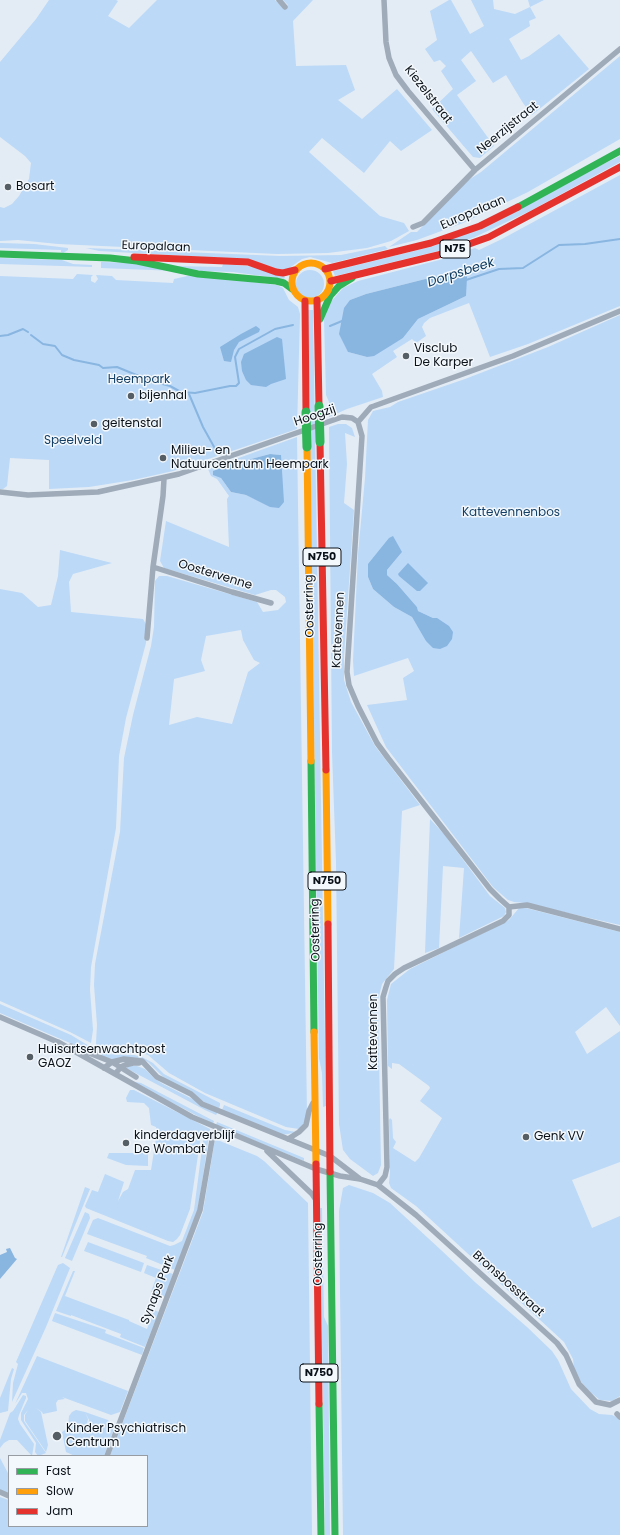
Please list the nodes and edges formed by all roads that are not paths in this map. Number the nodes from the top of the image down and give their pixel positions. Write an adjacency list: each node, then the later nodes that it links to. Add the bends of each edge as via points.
1 (278, 0): 3 (street)
2 (384, 0): 7 (street, Kiezelstraat, via 386,42 396,74)
3 (285, 7)
4 (620, 49): 7 (street, Neerzijstraat)
5 (620, 151): 11 (main road, Europalaan / N75, via 480,226 431,243)
6 (620, 167): 13 (main road, N75, via 489,237 438,255)
7 (474, 170): 8 (street, Neerzijstraat, via 423,223)
8 (413, 227)
9 (0, 254): 10 (main road, Europalaan / N75)
10 (110, 258): 12 (main road, Europalaan / N75, via 126,256 248,262 276,272); 15 (main road, Europalaan / N75, via 208,275 276,281)
11 (325, 269): 12 (main road, Europalaan / N75, via 318,264 310,263); 14 (main road)
12 (295, 270): 15 (main road, via 291,279)
13 (358, 274): 14 (main road, N75); 19 (main road, via 339,286 328,299 321,316)
14 (331, 281): 16 (main road, via 327,293)
15 (292, 289): 17 (main road, Europalaan / N75)
16 (317, 300): 17 (main road); 19 (main road, Oosterring / N750)
17 (305, 301): 36 (main road, Oosterring / N750, bridge)
18 (620, 311): 20 (street, via 513,356 371,407)
19 (318, 335): 41 (main road, Oosterring / N750, bridge)
20 (358, 422): 21 (street, Hoogzij, via 352,418 342,417); 26 (street, Kattevennen, via 362,436 347,672 349,685 377,743 490,889)
21 (164, 479): 22 (street, Hoogzij, via 98,492 28,495); 23 (street)
22 (0, 492)
23 (153, 567): 24 (street, Oostervenne); 25 (street)
24 (271, 603)
25 (148, 638)
26 (509, 907): 27 (street, via 527,906); 45 (street, Kattevennen, via 509,916 503,921 404,968 388,981 383,997 387,1167 385,1176)
27 (620, 928)
28 (0, 1017): 29 (street)
29 (58, 1042): 30 (street); 33 (street)
30 (112, 1062): 31 (street, via 124,1059 137,1060); 32 (street); 33 (street)
31 (145, 1064): 32 (street, via 133,1063); 38 (street, via 157,1077 190,1094 202,1104)
32 (121, 1067): 34 (street); 35 (street)
33 (104, 1068): 34 (street)
34 (115, 1074): 37 (street, via 192,1117)
35 (136, 1076)
36 (314, 1101): 38 (street, Oosterring, via 306,1125); 40 (main road, Oosterring / N750)
37 (218, 1128): 39 (street); 48 (street, Synaps Park, via 212,1140 200,1210)
38 (288, 1139): 40 (street)
39 (262, 1147): 42 (street); 46 (street)
40 (316, 1150): 41 (street); 42 (main road, Oosterring / N750)
41 (330, 1156): 43 (main road, Oosterring / N750); 44 (street)
42 (316, 1166): 43 (street); 46 (main road, Oosterring / N750)
43 (330, 1172): 44 (street); 50 (main road, Oosterring / N750)
44 (360, 1179): 45 (street)
45 (378, 1185): 47 (street, Bronsbosstraat, via 416,1215 558,1343 579,1384 596,1402 610,1405)
46 (316, 1200): 49 (main road, Oosterring / N750)
47 (620, 1400)
48 (107, 1455)
49 (321, 1535)
50 (335, 1535)

